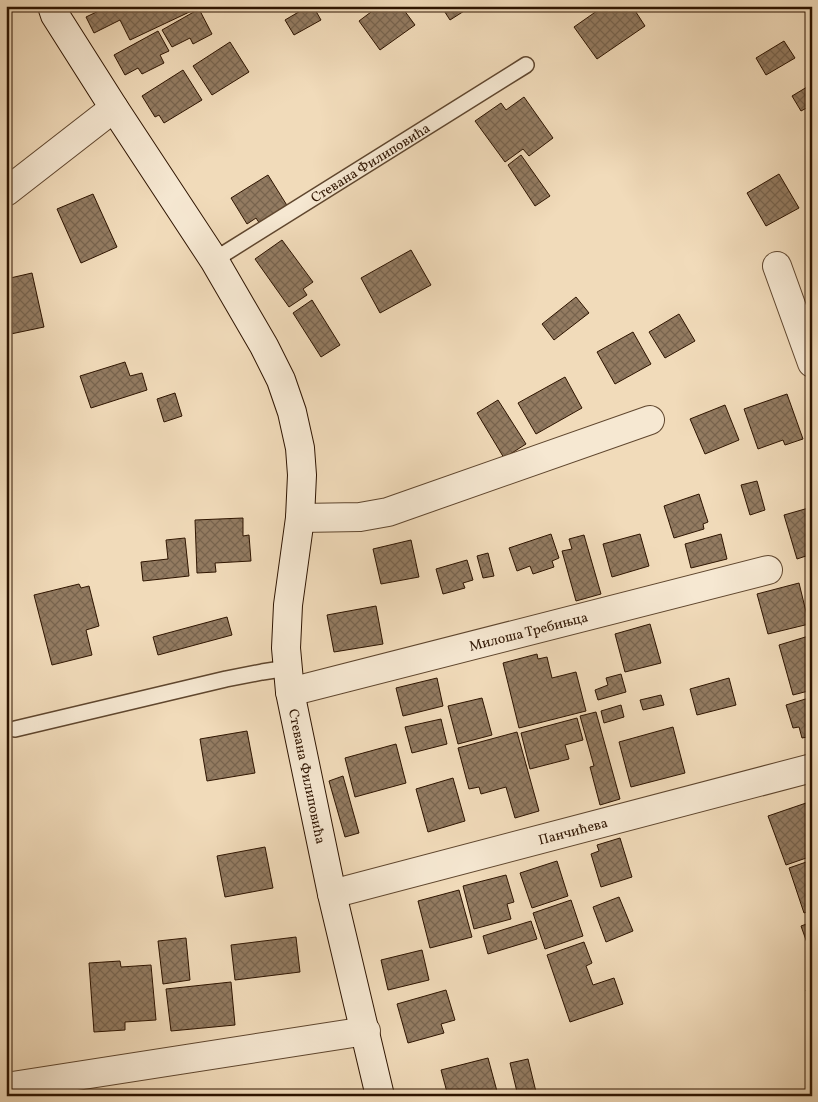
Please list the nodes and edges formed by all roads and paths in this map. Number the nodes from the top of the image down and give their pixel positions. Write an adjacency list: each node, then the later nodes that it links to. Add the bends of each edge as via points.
1 (52, 6): 3 (street, Стевана Филиповића)
2 (526, 65): 5 (lane, Стевана Филиповића)
3 (114, 108): 4 (street); 5 (street, Стевана Филиповића)
4 (6, 192)
5 (214, 260): 9 (street, Стевана Филиповића, via 264,346 292,412 300,448)
6 (777, 266): 7 (street)
7 (812, 363)
8 (650, 420): 9 (street, via 388,512)
9 (300, 518): 11 (street, Стевана Филиповића, via 288,605 286,648)
10 (768, 570): 11 (street, Милоша Требињца)
11 (289, 680): 12 (lane, via 262,672); 14 (street, Стевана Филиповића)
12 (15, 729)
13 (812, 768): 14 (street, Панчићева)
14 (332, 894): 15 (street, Стевана Филиповића)
15 (366, 1031): 16 (street); 17 (street, Стевана Филиповића)
16 (6, 1088)
17 (380, 1096)

